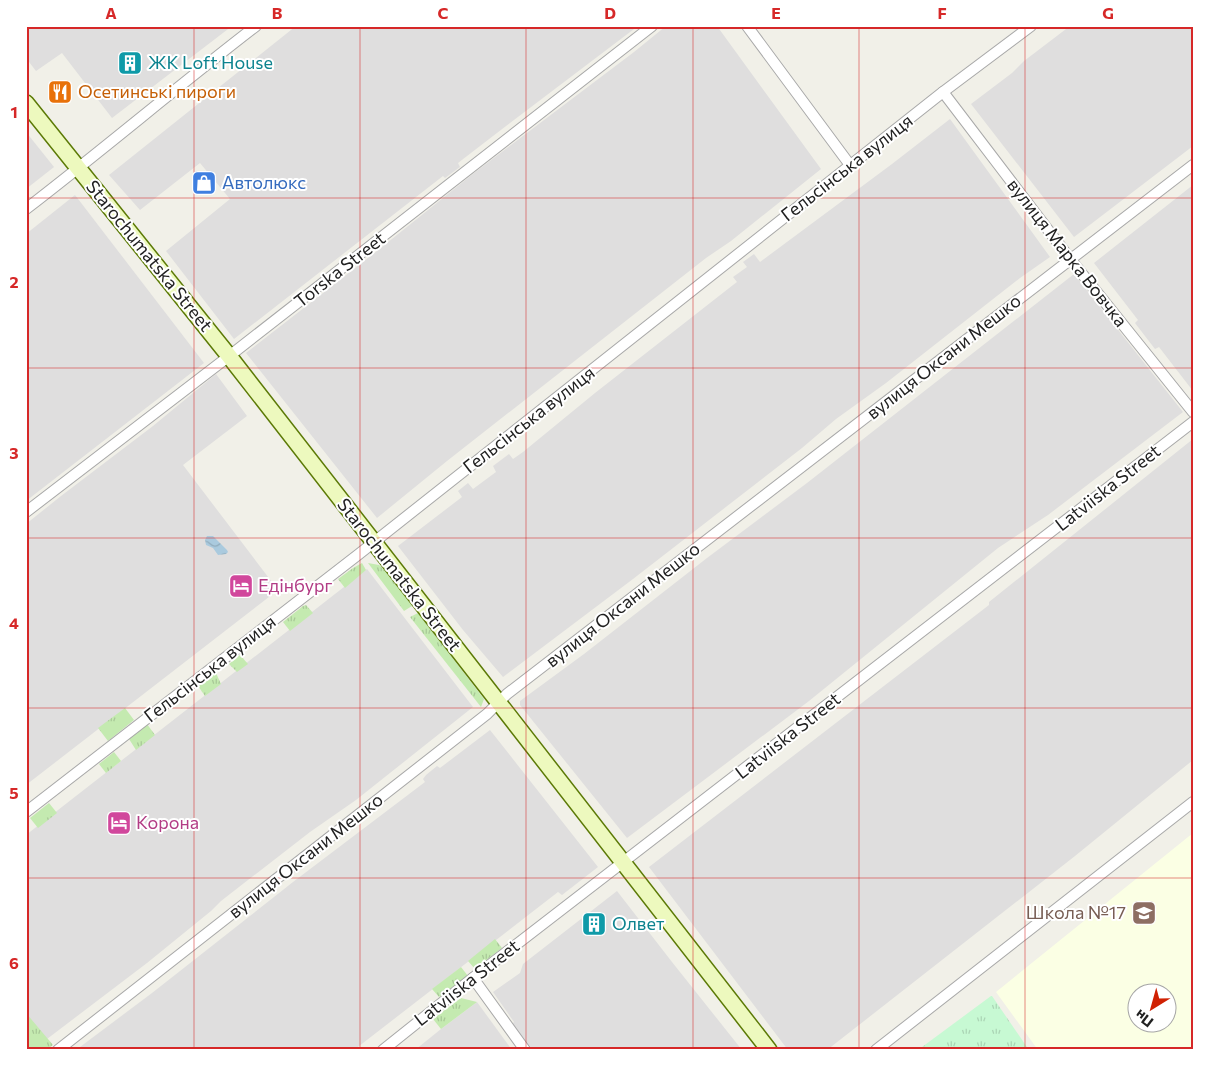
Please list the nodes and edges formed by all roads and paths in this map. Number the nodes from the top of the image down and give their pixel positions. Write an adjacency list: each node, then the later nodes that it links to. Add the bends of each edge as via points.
1 (256, 26): 9 (street)
2 (652, 26): 12 (street, Torska Street)
3 (747, 26): 7 (street)
4 (1031, 26): 5 (street, Гельсінська вулиця)
5 (943, 92): 7 (street, Гельсінська вулиця); 11 (street, вулиця Марка Вовчка)
6 (26, 103): 9 (street, Starochumatska Street)
7 (850, 165): 16 (street, Гельсінська вулиця)
8 (1193, 165): 11 (street, вулиця Оксани Мешко)
9 (79, 168): 10 (street); 12 (street, Starochumatska Street)
10 (26, 209)
11 (1071, 260): 13 (street, вулиця Марка Вовчка); 17 (street, вулиця Оксани Мешко)
12 (229, 356): 15 (street, Torska Street); 16 (street, Starochumatska Street)
13 (1193, 412)
14 (1193, 422): 20 (street, Latviiska Street)
15 (26, 512)
16 (374, 543): 17 (street, Starochumatska Street); 19 (street, Гельсінська вулиця)
17 (498, 702): 20 (street, Starochumatska Street); 23 (street, вулиця Оксани Мешко, via 487,714)
18 (1193, 802): 26 (street)
19 (26, 812)
20 (624, 862): 21 (street, Latviiska Street); 25 (street, Starochumatska Street)
21 (473, 978): 22 (street, Latviiska Street); 24 (street)
22 (386, 1049)
23 (58, 1050)
24 (525, 1050)
25 (769, 1050)
26 (876, 1050)

